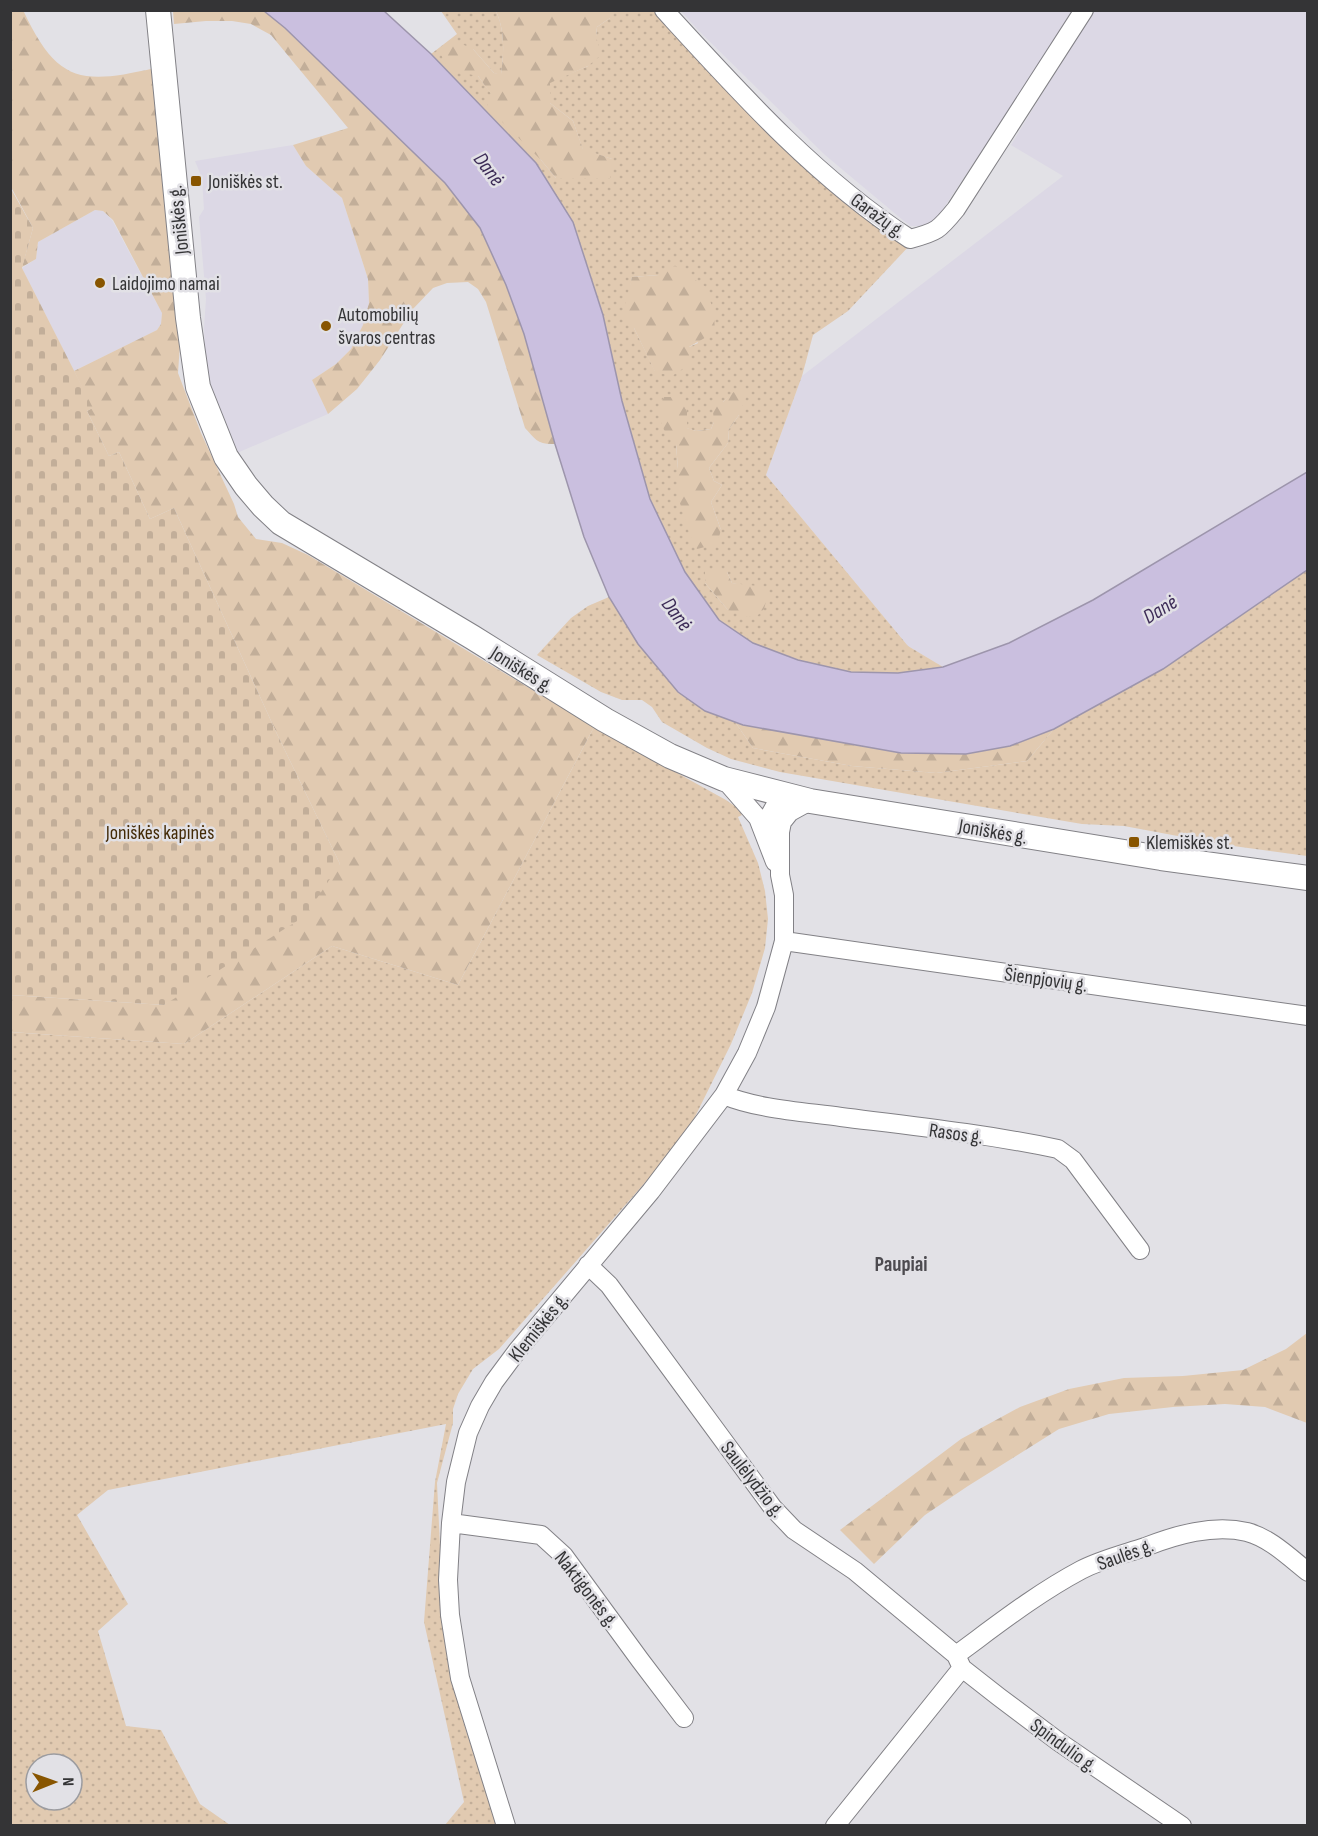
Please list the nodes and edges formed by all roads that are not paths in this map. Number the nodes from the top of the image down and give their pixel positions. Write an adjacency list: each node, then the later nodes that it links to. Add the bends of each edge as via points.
1 (158, 10): 4 (main road, Joniškės g., via 198,387 226,457 246,486 281,522 309,540 605,720 670,756)
2 (664, 10): 3 (street, Garažų g., via 740,93 827,175 883,222 910,239 936,231 956,209)
3 (1084, 10)
4 (724, 779): 5 (main road, Joniškės g.); 8 (street, Klemiškės g., via 758,818)
5 (781, 795): 6 (main road, Joniškės g.); 7 (street, Klemiškės g.); 8 (street)
6 (810, 801): 7 (street, via 790,812); 10 (main road, Joniškės g.)
7 (782, 822): 9 (street, Klemiškės g.)
8 (764, 832): 9 (street, Klemiškės g.)
9 (780, 875): 11 (street, Klemiškės g.)
10 (1308, 878)
11 (784, 941): 12 (street, Šienpjovių g.); 13 (street, Klemiškės g., via 766,1007)
12 (1308, 1016)
13 (724, 1095): 14 (street, Rasos g., via 787,1109 1058,1149 1073,1160); 15 (street, Klemiškės g.)
14 (1140, 1250)
15 (588, 1265): 16 (street, Klemiškės g., via 517,1351 480,1406 458,1472); 18 (street, Saulėlydžio g., via 609,1285 773,1508 794,1530 855,1571)
16 (452, 1524): 19 (street, Naktigonės g., via 541,1535 564,1556); 20 (street, Klemiškės g., via 448,1580 453,1640 460,1678)
17 (1308, 1572): 18 (street, Saulės g., via 1268,1541 1248,1533 1190,1533 1083,1569 1023,1606)
18 (959, 1662): 21 (street, Saulės g.); 22 (street, Spindulio g., via 1059,1742)
19 (684, 1718)
20 (506, 1826)
21 (835, 1826)
22 (1182, 1826)

